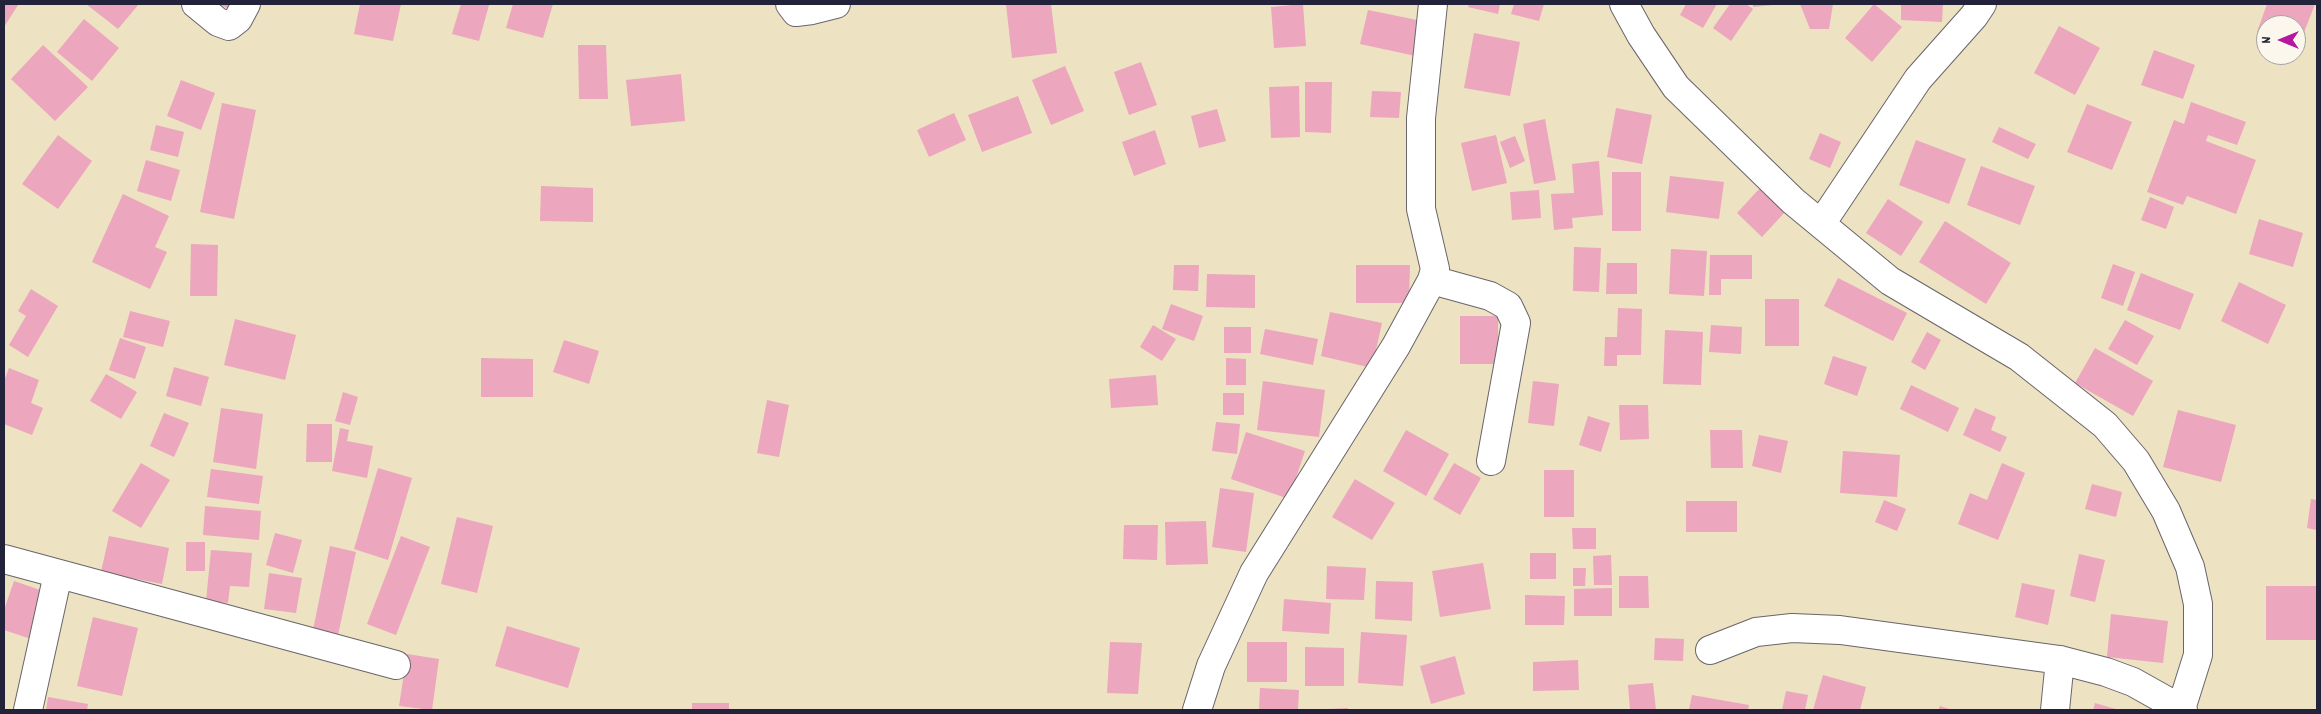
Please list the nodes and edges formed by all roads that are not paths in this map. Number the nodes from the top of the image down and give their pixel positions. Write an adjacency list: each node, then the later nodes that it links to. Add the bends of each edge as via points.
1 (196, 4): 2 (street, via 218,22 229,26 238,19)
2 (246, 4)
3 (790, 4): 4 (street, via 796,12)
4 (836, 4)
5 (1434, 4): 9 (street, via 1421,118 1421,209 1435,269)
6 (1624, 4): 8 (street, via 1676,87 1793,201)
7 (1982, 4): 8 (street, via 1918,79)
8 (1821, 224): 19 (street, via 1890,281 2019,357 2105,425 2136,461 2166,511 2190,567 2198,604 2198,655)
9 (1432, 280): 10 (street, via 1490,296 1508,306 1516,323); 17 (street, via 1396,346 1254,573 1211,666)
10 (1490, 461)
11 (4, 559): 12 (street)
12 (58, 574): 15 (street); 16 (street)
13 (1710, 650): 14 (street, via 1756,632 1792,628 1840,630)
14 (2060, 660): 18 (street); 19 (street, via 2133,682)
15 (396, 665)
16 (28, 710)
17 (1197, 710)
18 (2055, 710)
19 (2182, 710)

